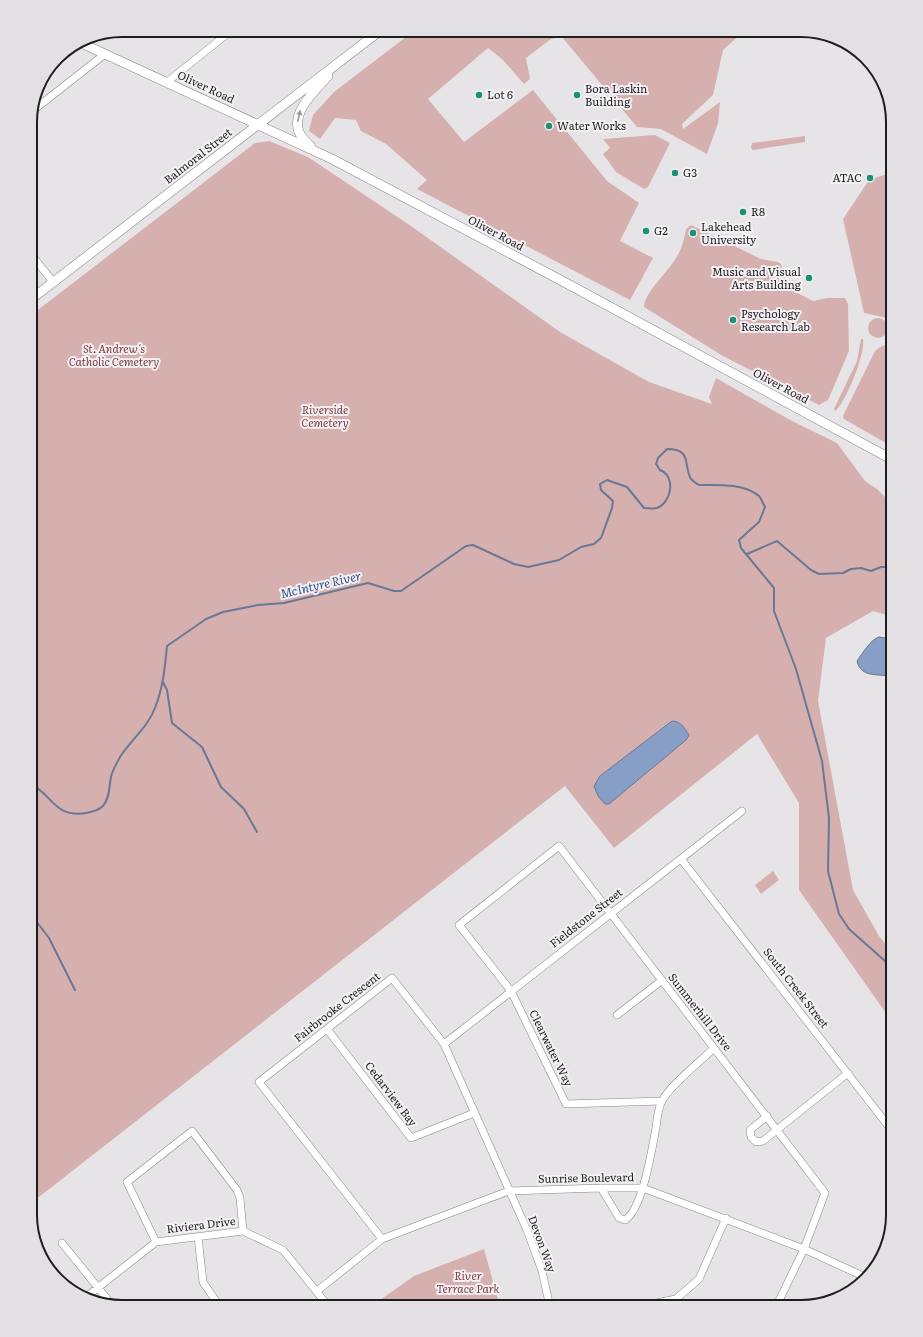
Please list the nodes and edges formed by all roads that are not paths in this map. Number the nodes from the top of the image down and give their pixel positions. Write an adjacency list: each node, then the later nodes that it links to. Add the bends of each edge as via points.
1 (223, 37): 6 (street)
2 (372, 37): 5 (main road, Balmoral Street)
3 (85, 45): 4 (main road, Oliver Road)
4 (105, 54): 6 (main road, Oliver Road); 7 (street)
5 (337, 65): 8 (main road, Balmoral Street); 9 (main road, one-way to 5, via 299,133 298,116 301,108)
6 (167, 82): 8 (main road, Oliver Road)
7 (39, 106)
8 (258, 124): 9 (main road, Oliver Road); 11 (main road, Balmoral Street)
9 (313, 150): 13 (main road, Oliver Road)
10 (37, 262): 11 (street)
11 (54, 283): 12 (main road, Balmoral Street)
12 (37, 295)
13 (886, 456)
14 (742, 811): 15 (street, Fieldstone Street)
15 (681, 859): 16 (street, Fieldstone Street); 24 (street, South Creek Street)
16 (609, 914): 17 (street, Summerhill Drive, via 559,846); 18 (street, Summerhill Drive); 19 (street, Fieldstone Street)
17 (459, 925): 19 (street, Clearwater Way)
18 (661, 980): 20 (street); 23 (street, Summerhill Drive)
19 (511, 992): 22 (street, Fieldstone Street); 25 (street, Clearwater Way, via 566,1104)
20 (617, 1015)
21 (327, 1029): 22 (street, Fairbrooke Crescent, via 392,978); 26 (street, Cedarview Bay, via 411,1138); 36 (street, Fairbrooke Crescent, via 260,1082)
22 (444, 1044): 26 (street, Fairbrooke Crescent)
23 (714, 1048): 25 (street); 27 (street, Summerhill Drive)
24 (848, 1073): 28 (street, South Creek Street); 29 (street)
25 (662, 1101): 31 (street)
26 (474, 1113): 32 (street, Fairbrooke Crescent)
27 (767, 1116): 29 (street, Summerhill Drive); 29 (street, via 750,1130 753,1140 760,1143)
28 (886, 1123)
29 (777, 1130): 39 (street, Summerhill Drive, via 826,1193)
30 (601, 1188): 31 (street, Sunrise Boulevard); 31 (street, via 616,1214 625,1220 631,1216); 32 (street, Sunrise Boulevard)
31 (643, 1188): 33 (street, Sunrise Boulevard)
32 (509, 1191): 36 (street, Sunrise Boulevard); 47 (street, Devon Way, via 542,1271)
33 (726, 1218): 39 (street, Sunrise Boulevard); 48 (street, via 699,1279 676,1299)
34 (243, 1231): 35 (street, Riviera Drive); 37 (street, via 237,1190 192,1131 127,1182); 42 (street, Riviera Drive, via 283,1250)
35 (198, 1237): 37 (street, Riviera Drive); 45 (street, via 202,1282)
36 (382, 1239): 42 (street, Sunrise Boulevard)
37 (156, 1242): 41 (street, Riviera Drive)
38 (62, 1243): 41 (street)
39 (804, 1249): 40 (street, Sunrise Boulevard); 49 (street, Summerhill Drive)
40 (861, 1275)
41 (98, 1288): 43 (street, Riviera Drive); 44 (street)
42 (316, 1291): 46 (street, Riviera Drive)
43 (91, 1293)
44 (106, 1298)
45 (215, 1300)
46 (323, 1300)
47 (548, 1300)
48 (671, 1300)
49 (779, 1300)

